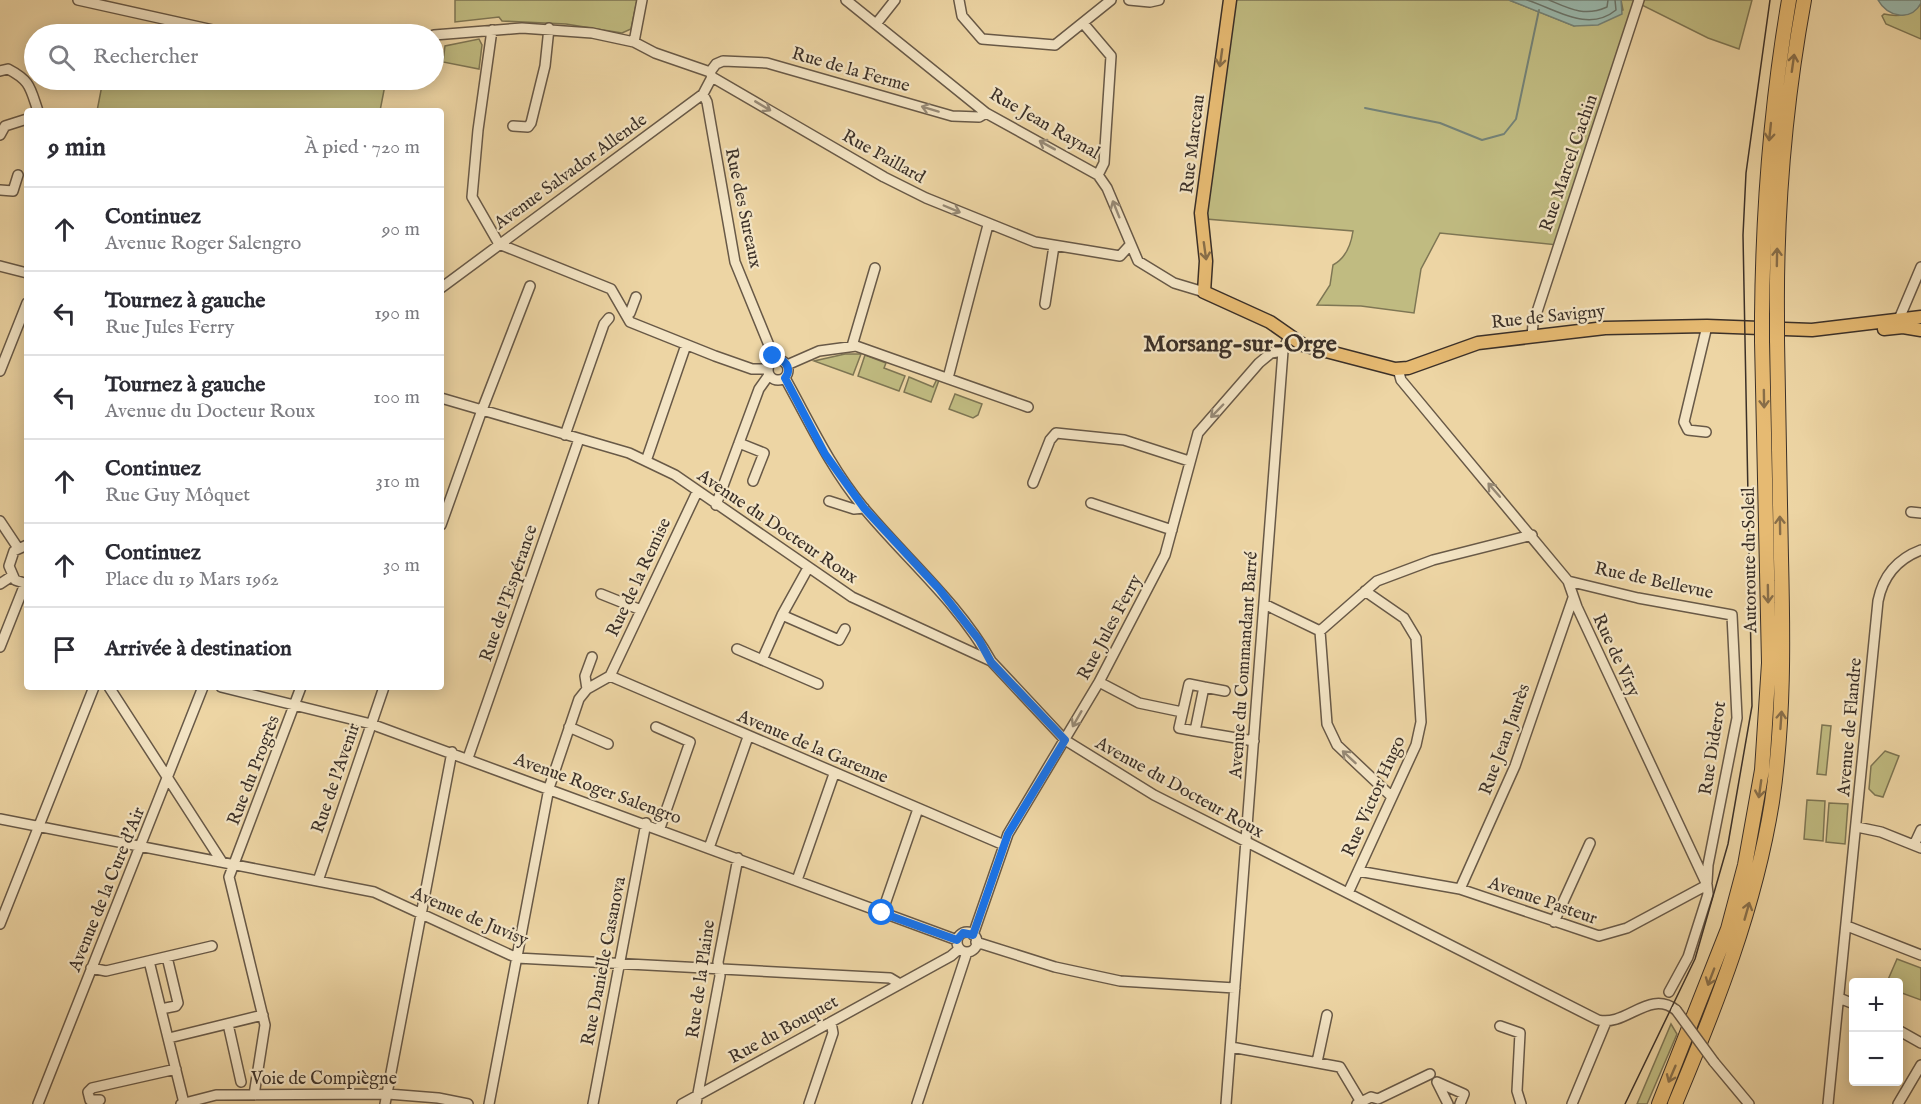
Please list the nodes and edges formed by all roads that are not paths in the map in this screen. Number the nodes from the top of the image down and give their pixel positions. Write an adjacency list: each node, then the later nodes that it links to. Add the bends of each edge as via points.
1 (78, 0): 14 (street)
2 (642, 0): 19 (street)
3 (846, 0): 15 (street, Rue Jean Raynal)
4 (896, 0): 15 (street)
5 (959, 0): 13 (street, via 962,16 987,41 1055,45)
6 (1111, 0): 13 (street)
7 (1129, 0): 8 (street)
8 (1159, 0)
9 (1230, 0): 43 (main road, Rue Marceau, one-way to 43, via 1201,213 1206,261)
10 (1639, 0): 55 (street, Rue Marcel Cachin, via 1558,245)
11 (1789, 0): 217 (highway, Autoroute du Soleil, one-way to 217, bridge, via 1769,147 1762,316 1769,663 1762,770 1745,865 1728,930)
12 (1804, 0): 218 (highway, Autoroute du Soleil, one-way to 12, bridge, via 1741,934 1759,866 1776,769 1783,676 1778,217 1784,136)
13 (1083, 23): 31 (street, via 1111,56 1104,163)
14 (186, 24)
15 (876, 24): 26 (street, Rue Jean Raynal)
16 (549, 28): 17 (street, Rue Paillard); 19 (street, Rue Paillard); 28 (street, via 545,66 531,123 528,128)
17 (492, 30): 18 (street, Rue Paillard); 34 (street, via 472,197)
18 (444, 34)
19 (634, 42): 21 (street, Rue Paillard)
20 (0, 72): 22 (street, via 8,69)
21 (711, 74): 24 (street, Avenue Salvador Allende); 26 (street, Rue de la Ferme, one-way to 21, via 979,117 952,116 767,63 723,61 716,64); 33 (street, Rue Paillard, one-way to 33, via 884,177)
22 (24, 77)
23 (31, 90): 25 (street)
24 (703, 94): 34 (street, Avenue Salvador Allende); 59 (street, Rue des Sureaux, via 735,262)
25 (37, 108)
26 (986, 113): 31 (street, Rue Jean Raynal, one-way to 26)
27 (24, 120): 29 (street, via 5,126)
28 (513, 126)
29 (0, 135)
30 (18, 175): 32 (street, via 14,191)
31 (1098, 175): 36 (street, Rue Jean Raynal, one-way to 31)
32 (0, 190)
33 (988, 225): 35 (street, Rue Paillard); 65 (street)
34 (498, 244): 41 (street, Avenue Salvador Allende); 47 (street, via 611,289)
35 (1054, 246): 36 (street, Rue Paillard, via 1120,256); 45 (street)
36 (1130, 246): 43 (street, Rue Jean Raynal, via 1138,261 1162,277)
37 (0, 266): 40 (street)
38 (1921, 267): 50 (street)
39 (875, 268): 57 (street)
40 (24, 272)
41 (444, 286)
42 (530, 286): 68 (street)
43 (1204, 292): 54 (main road, Rue Jean Raynal, via 1270,322)
44 (636, 297): 47 (street)
45 (1045, 304)
46 (24, 311): 62 (street)
47 (626, 315): 56 (street, via 630,322)
48 (1921, 317): 50 (main road, Rue de Savigny)
49 (609, 318): 71 (street)
50 (1899, 319): 52 (main road, Rue de Savigny)
51 (1707, 326): 52 (main road, Rue de Savigny); 55 (main road, Rue de Savigny, via 1621,327); 69 (street, via 1684,422 1688,430)
52 (1812, 330): 53 (main road, Rue de Savigny)
53 (1921, 330)
54 (1289, 336): 58 (street, Avenue du Commandant Barré); 61 (main road, Rue Jean Raynal, via 1317,350)
55 (1532, 337): 61 (main road, Rue de Savigny, via 1466,345)
56 (686, 345): 63 (street); 75 (street)
57 (852, 346): 60 (street, via 819,351); 65 (street)
58 (1283, 351): 76 (street, Rue Jules Ferry, one-way to 76, via 1271,353 1255,367 1198,433); 99 (street, Avenue du Commandant Barré)
59 (775, 360): 60 (street); 63 (street)
60 (787, 365): 64 (street)
61 (1398, 369): 87 (street, Rue de Viry, one-way to 61, via 1401,380)
62 (0, 371)
63 (768, 372): 64 (street, via 776,380); 73 (street)
64 (785, 378): 83 (street, via 825,454)
65 (948, 378): 67 (street)
66 (444, 399): 68 (street, Avenue du Docteur Roux)
67 (1028, 407)
68 (482, 410): 71 (street, Avenue du Docteur Roux); 84 (street)
69 (1706, 432)
70 (1074, 434): 74 (street); 76 (street, via 1124,440); 78 (street, via 1056,433 1052,437)
71 (565, 435): 72 (street, Avenue du Docteur Roux)
72 (579, 439): 75 (street, Avenue du Docteur Roux); 133 (street, Rue de l'Espérance)
73 (739, 443): 77 (street, via 764,453); 82 (street)
74 (1072, 445)
75 (646, 461): 79 (street, Avenue du Docteur Roux, via 675,475)
76 (1189, 461): 86 (street, Rue Jules Ferry)
77 (753, 481)
78 (1033, 483)
79 (697, 492): 82 (street, Avenue du Docteur Roux); 100 (street, Rue de la Remise)
80 (829, 501): 83 (street)
81 (1091, 503): 86 (street)
82 (716, 505): 90 (street, Avenue du Docteur Roux)
83 (864, 508): 109 (street, via 927,576 974,633)
84 (444, 517)
85 (0, 521): 88 (street)
86 (1172, 530): 111 (street, Rue Jules Ferry, via 1161,564)
87 (1532, 535): 92 (street, Rue de Viry); 96 (street, via 1433,560 1377,581)
88 (22, 547): 91 (street, via 9,561)
89 (1921, 550): 142 (street, Avenue de Flandre, via 1894,568 1880,592)
90 (808, 568): 101 (street); 109 (street, Avenue du Docteur Roux, via 852,597)
91 (12, 576): 93 (street); 94 (street)
92 (1568, 581): 98 (street, Rue de Viry); 102 (street, Rue de Bellevue)
93 (24, 583)
94 (0, 584)
95 (24, 589): 105 (street)
96 (1365, 591): 104 (street); 137 (street, Rue Victor Hugo, via 1404,618 1416,638 1420,722 1416,745)
97 (601, 594): 100 (street)
98 (1573, 598): 157 (street, Rue de Viry); 158 (street, Rue Jean Jaurès, via 1515,766)
99 (1264, 604): 104 (street); 130 (street, Avenue du Commandant Barré)
100 (641, 610): 110 (street, Rue de la Remise)
101 (782, 615): 103 (street, via 839,640); 108 (street)
102 (1732, 615): 157 (street, Rue Diderot, via 1737,718)
103 (845, 629)
104 (1320, 631): 137 (street, one-way to 104, via 1337,745 1327,724)
105 (0, 647)
106 (737, 649): 108 (street)
107 (592, 657): 114 (street, via 585,676)
108 (762, 660): 112 (street)
109 (991, 662): 129 (street, Avenue du Docteur Roux)
110 (610, 676): 114 (street); 128 (street, Avenue de la Garenne)
111 (1099, 682): 123 (street, via 1139,703); 129 (street, Rue Jules Ferry, one-way to 129)
112 (818, 684)
113 (1204, 687): 121 (street); 123 (street, via 1189,684); 127 (street)
114 (587, 689): 125 (street)
115 (93, 690): 141 (street)
116 (111, 690): 135 (street)
117 (202, 690): 135 (street, Avenue de la Cure d'Air)
118 (234, 690): 122 (street, Avenue Roger Salengro)
119 (300, 690): 122 (street, Rue du Progrès)
120 (383, 690): 124 (street, Rue de l'Avenir)
121 (1226, 691)
122 (297, 705): 124 (street, Avenue Roger Salengro); 153 (street, Rue du Progrès)
123 (1182, 712): 127 (street, via 1179,728)
124 (371, 724): 132 (street, Avenue Roger Salengro); 156 (street, Rue de l'Avenir)
125 (569, 727): 131 (street); 136 (street)
126 (656, 727): 143 (street, via 690,742)
127 (1195, 731): 130 (street)
128 (748, 737): 134 (street, Avenue de la Garenne); 150 (street)
129 (1065, 740): 145 (street, Avenue du Docteur Roux, via 1154,795); 147 (street, Rue Jules Ferry)
130 (1254, 741): 145 (street, Avenue du Commandant Barré)
131 (608, 744)
132 (452, 752): 133 (street, Avenue Roger Salengro); 161 (street)
133 (468, 758): 136 (street, Avenue Roger Salengro)
134 (834, 774): 138 (street, Avenue de la Garenne); 155 (street)
135 (168, 778): 148 (street, Avenue de la Cure d'Air); 152 (street)
136 (549, 788): 140 (street, Avenue Roger Salengro); 170 (street)
137 (1392, 797): 154 (street, Rue Victor Hugo)
138 (918, 809): 147 (street, Avenue de la Garenne); 160 (street)
139 (0, 819): 141 (street, Avenue de Juvisy)
140 (646, 824): 143 (street, Avenue Roger Salengro); 172 (street, Rue Danielle Casanova)
141 (39, 827): 148 (street, Avenue de Juvisy); 163 (street)
142 (1857, 827): 149 (street); 164 (street, Avenue de Flandre)
143 (660, 828): 150 (street, Avenue Roger Salengro)
144 (1921, 830): 149 (street)
145 (1246, 843): 159 (street, Avenue du Docteur Roux); 176 (street, Avenue du Commandant Barré)
146 (1590, 843): 162 (street)
147 (1004, 845): 165 (street, Rue Jules Ferry)
148 (140, 846): 152 (street, Avenue de Juvisy); 173 (street, Avenue de la Cure d'Air)
149 (1918, 847)
150 (709, 848): 151 (street, Avenue Roger Salengro)
151 (738, 858): 155 (street, Avenue Roger Salengro); 174 (street, Rue de la Plaine)
152 (222, 862): 153 (street, Avenue de Juvisy)
153 (232, 864): 156 (street, Avenue de Juvisy); 181 (street, via 229,877)
154 (1358, 871): 158 (street, Avenue Pasteur); 159 (street, Rue Victor Hugo)
155 (798, 880): 160 (street, Avenue Roger Salengro)
156 (318, 881): 161 (street, Avenue de Juvisy, via 374,892)
157 (1707, 885): 162 (street, Avenue Pasteur, via 1609,935 1590,935); 177 (street, via 1708,894 1688,957)
158 (1460, 890): 162 (street, Avenue Pasteur)
159 (1348, 893): 184 (street, Avenue du Docteur Roux)
160 (882, 913): 167 (street, Avenue Roger Salengro)
161 (422, 914): 170 (street, Avenue de Juvisy); 196 (street)
162 (1554, 922)
163 (0, 924)
164 (1847, 926): 168 (street); 178 (street, Avenue de Flandre)
165 (974, 939): 167 (street, via 973,950); 167 (street, via 963,933); 176 (street, via 1055,967 1120,981)
166 (212, 946): 169 (street)
167 (961, 947): 175 (street); 211 (street)
168 (1921, 955)
169 (167, 957): 171 (street); 180 (street, via 178,1003)
170 (517, 958): 172 (street, Avenue de Juvisy); 207 (street)
171 (149, 961): 173 (street, via 106,971); 180 (street)
172 (619, 964): 174 (street, Avenue de Juvisy); 208 (street, Rue Danielle Casanova)
173 (91, 968): 203 (street, Avenue de la Cure d'Air)
174 (719, 969): 175 (street, Avenue de Juvisy, via 890,978); 200 (street, Rue de la Plaine)
175 (900, 984): 183 (street, Rue du Bouquet)
176 (1235, 988): 190 (street, Avenue du Commandant Barré)
177 (1669, 992)
178 (1839, 998): 179 (street); 220 (street, Avenue de Flandre)
179 (1849, 1002)
180 (161, 1010): 188 (street)
181 (263, 1015): 185 (street); 197 (street)
182 (1327, 1015): 191 (street)
183 (831, 1022): 200 (street, Rue du Bouquet); 210 (street, via 833,1033)
184 (1606, 1022): 216 (street); 219 (street, bridge, via 1650,1004 1664,1004 1676,1010)
185 (228, 1024): 188 (street); 195 (street)
186 (1500, 1026): 215 (street, via 1520,1034 1516,1091)
187 (1903, 1032): 189 (street)
188 (169, 1038): 193 (street)
189 (1921, 1042)
190 (1231, 1047): 191 (street); 212 (street, Avenue du Commandant Barré)
191 (1317, 1062): 202 (street, via 1344,1070)
192 (1921, 1065): 221 (street)
193 (176, 1069): 199 (street, via 92,1088 88,1092 90,1100); 204 (street)
194 (1430, 1074): 201 (street)
195 (241, 1082)
196 (388, 1094): 198 (street, Voie de Compiègne); 205 (street); 206 (street, Voie de Compiègne)
197 (255, 1095): 198 (street, Voie de Compiègne); 204 (street, Voie de Compiègne, via 216,1095)
198 (283, 1099)
199 (100, 1100)
200 (697, 1100): 209 (street, Rue du Bouquet)
201 (1379, 1102): 202 (street, via 1371,1097)
202 (1359, 1103)
203 (38, 1104)
204 (182, 1104)
205 (385, 1104)
206 (468, 1104)
207 (489, 1104)
208 (593, 1104)
209 (682, 1104)
210 (809, 1104)
211 (917, 1104)
212 (1226, 1104)
213 (1448, 1104): 214 (street, via 1437,1082 1464,1094)
214 (1460, 1104)
215 (1521, 1104)
216 (1572, 1104)
217 (1659, 1104)
218 (1675, 1104)
219 (1749, 1104)
220 (1828, 1104)
221 (1898, 1104)

